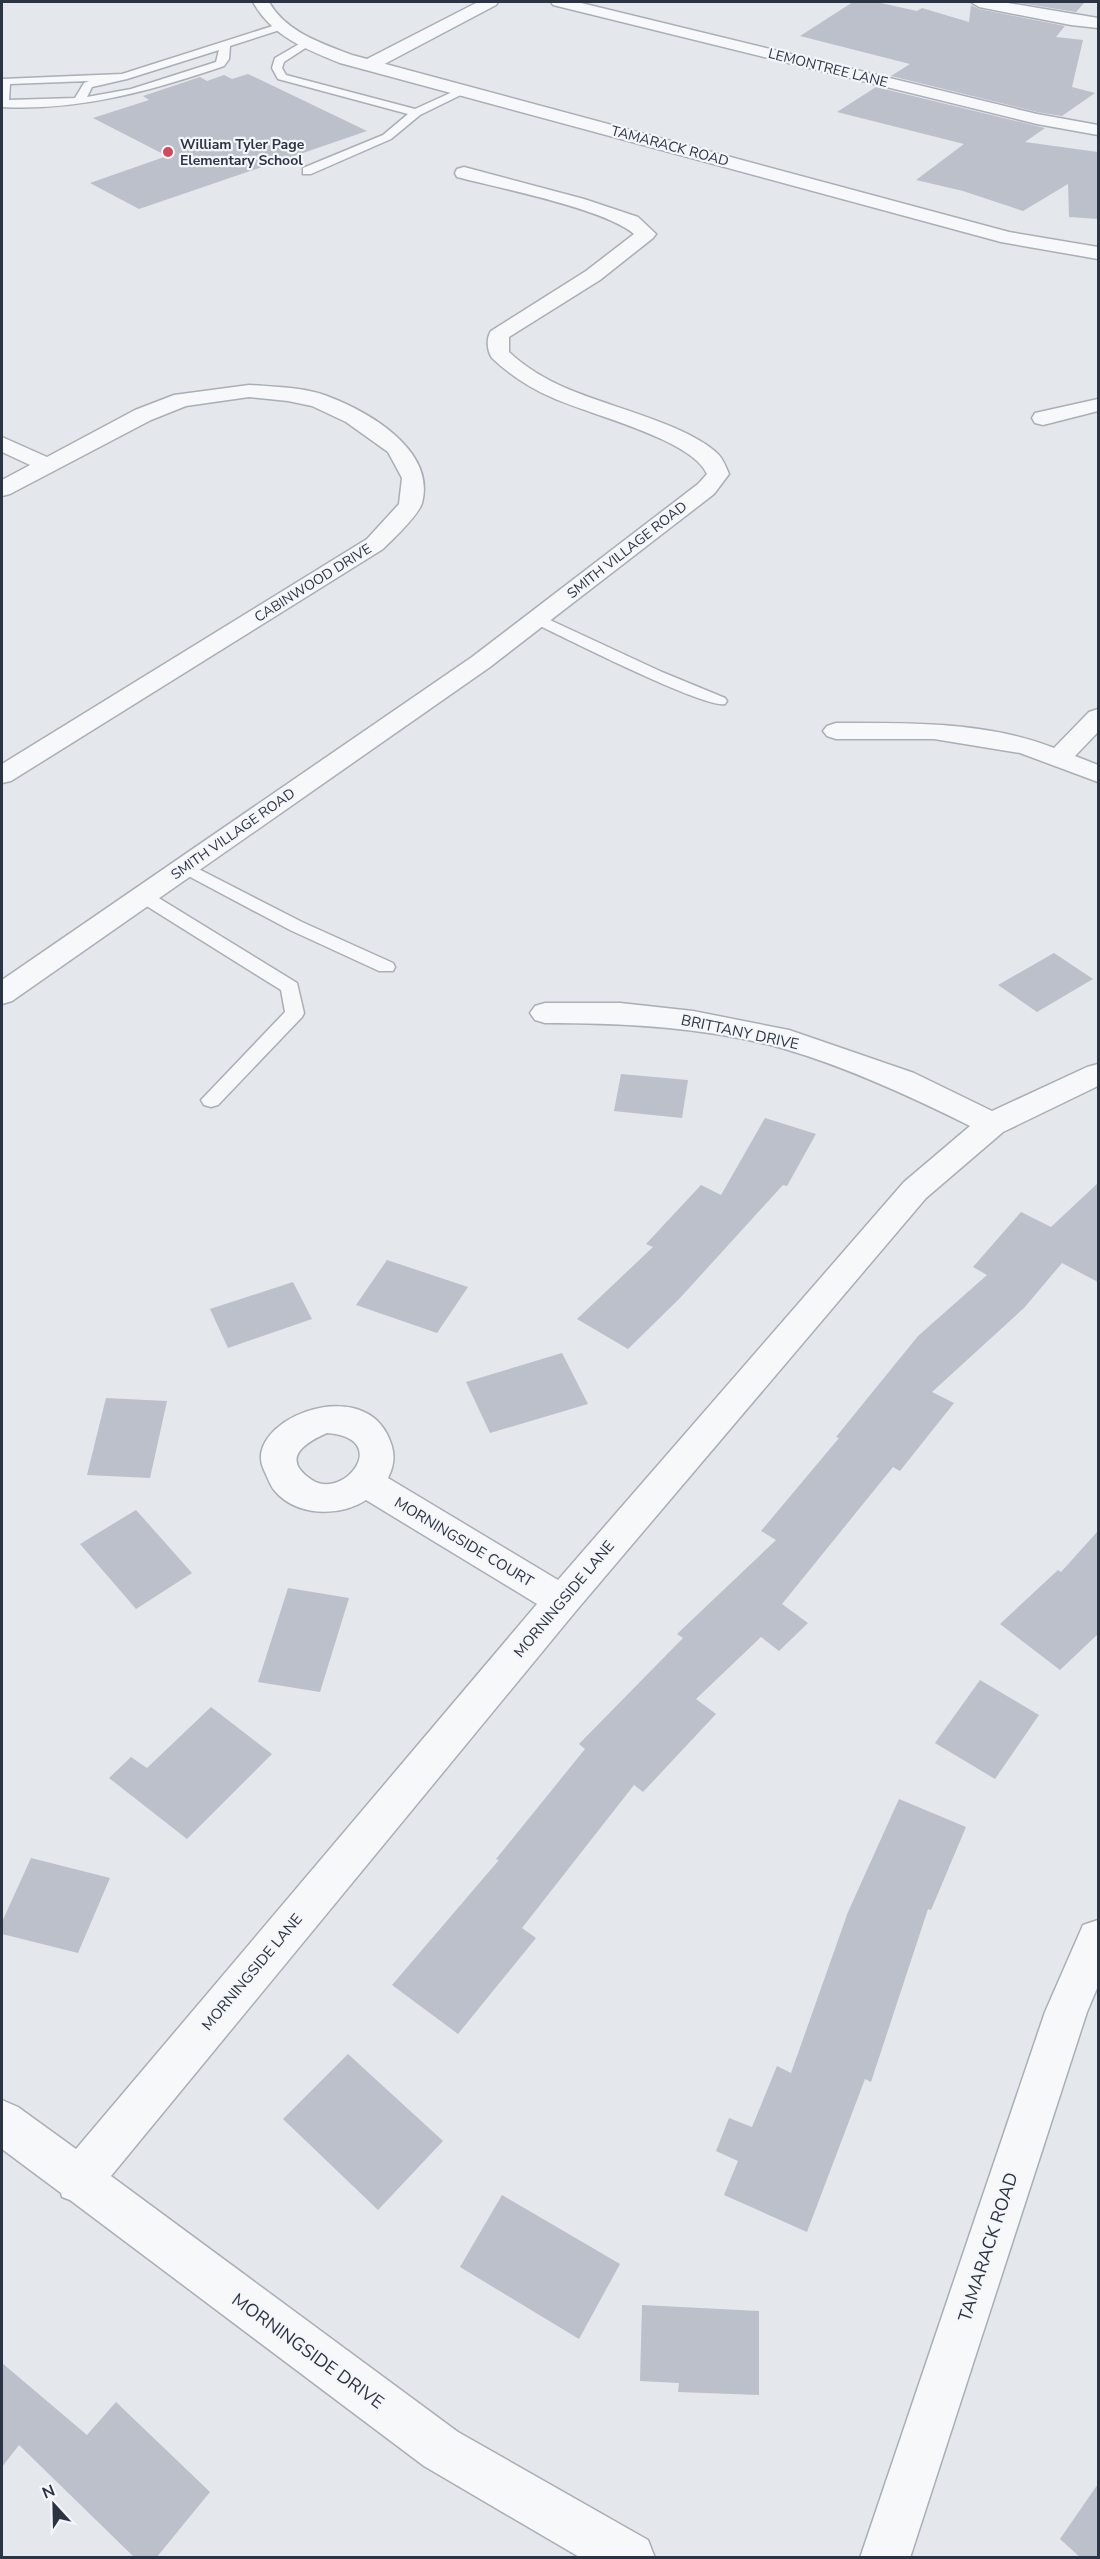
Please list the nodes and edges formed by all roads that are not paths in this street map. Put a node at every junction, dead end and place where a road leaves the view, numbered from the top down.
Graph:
1 (261, 2) edge
2 (490, 2) edge
3 (559, 2) edge
4 (979, 2) edge
5 (1098, 23) edge
6 (282, 26) junction
7 (306, 43) junction
8 (225, 44) junction
9 (369, 65) junction
10 (123, 77) junction
11 (464, 90) junction
12 (79, 101) junction
13 (417, 113) junction
14 (1098, 129) edge
15 (307, 171) dead end
16 (464, 173) dead end
17 (1098, 253) edge
18 (1098, 405) edge
19 (1043, 418) dead end
20 (2, 444) edge
21 (46, 465) junction
22 (2, 489) edge
23 (537, 619) junction
24 (719, 701) dead end
25 (1098, 717) edge
26 (836, 731) dead end
27 (1059, 758) junction
28 (1098, 774) edge
29 (2, 775) edge
30 (185, 867) junction
31 (143, 896) junction
32 (386, 967) dead end
33 (2, 994) edge
34 (545, 1013) dead end
35 (1098, 1074) edge
36 (211, 1100) dead end
37 (992, 1124) junction
38 (366, 1482) dead end
39 (562, 1601) junction
40 (1098, 1939) edge
41 (2, 2122) edge
42 (78, 2181) junction
43 (630, 2558) edge
44 (885, 2558) edge

1 - 6 street, TAMARACK ROAD
2 - 9 street
3 - 14 street, LEMONTREE LANE
4 - 5 street
6 - 7 street, TAMARACK ROAD
6 - 8 lane
7 - 9 street, TAMARACK ROAD
7 - 13 lane
8 - 10 lane
8 - 12 lane
9 - 11 street, TAMARACK ROAD
10 - 12 lane
10 - 12 lane
11 - 13 lane
11 - 17 street, TAMARACK ROAD
13 - 15 lane
16 - 23 street, SMITH VILLAGE ROAD
18 - 19 street
20 - 21 street
21 - 22 street, CABINWOOD DRIVE
21 - 29 street, CABINWOOD DRIVE
23 - 24 lane
23 - 30 street, SMITH VILLAGE ROAD
25 - 27 street
26 - 27 street
27 - 28 street
30 - 31 street, SMITH VILLAGE ROAD
30 - 32 lane
31 - 33 street, SMITH VILLAGE ROAD
31 - 36 lane
34 - 37 street, BRITTANY DRIVE
35 - 37 street, MORNINGSIDE LANE
37 - 39 street, MORNINGSIDE LANE
38 - 39 street, MORNINGSIDE COURT
39 - 42 street, MORNINGSIDE LANE
40 - 44 street, TAMARACK ROAD
41 - 42 street, MORNINGSIDE DRIVE
42 - 43 street, MORNINGSIDE DRIVE

